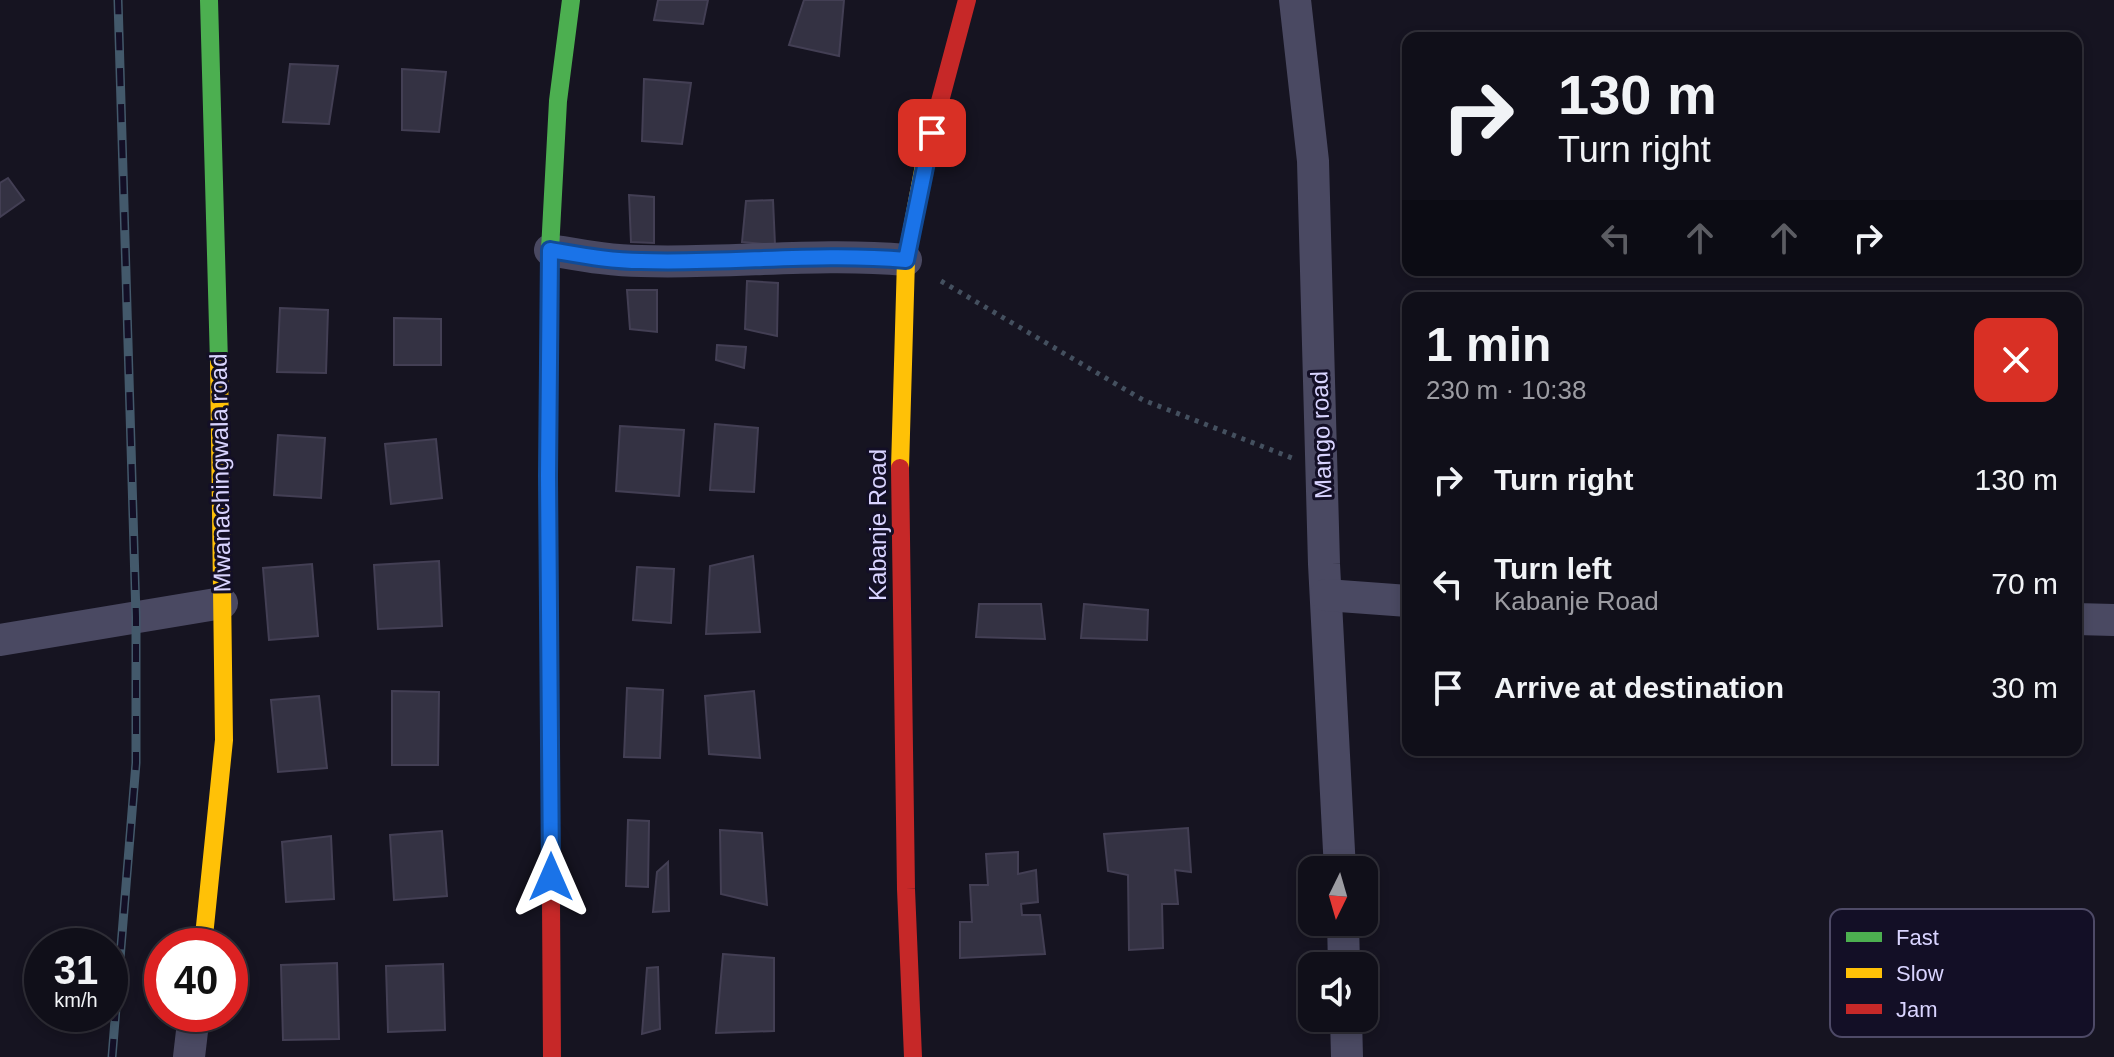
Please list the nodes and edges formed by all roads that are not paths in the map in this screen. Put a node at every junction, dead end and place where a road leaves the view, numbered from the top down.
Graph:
1 (209, 0) edge
2 (571, 0) edge
3 (967, 0) edge
4 (1295, 0) edge
5 (550, 250) junction
6 (906, 260) junction
7 (1326, 595) junction
8 (1402, 601) edge
9 (222, 603) junction
10 (2082, 619) edge
11 (2114, 620) edge
12 (0, 640) edge
13 (1339, 856) edge
14 (205, 928) edge
15 (192, 1032) edge
16 (1346, 1032) edge
17 (189, 1057) edge
18 (552, 1057) edge
19 (913, 1057) edge
20 (1347, 1057) edge

1 - 9 street, Mwanachingwala road
2 - 5 street
3 - 6 street, Kabanje Road
4 - 7 street, Mango road
5 - 6 street
5 - 18 street
6 - 19 street, Kabanje Road
7 - 8 street
7 - 13 street, Mango road
9 - 12 street
9 - 14 street, Mwanachingwala road
10 - 11 street
15 - 17 street
16 - 20 street

